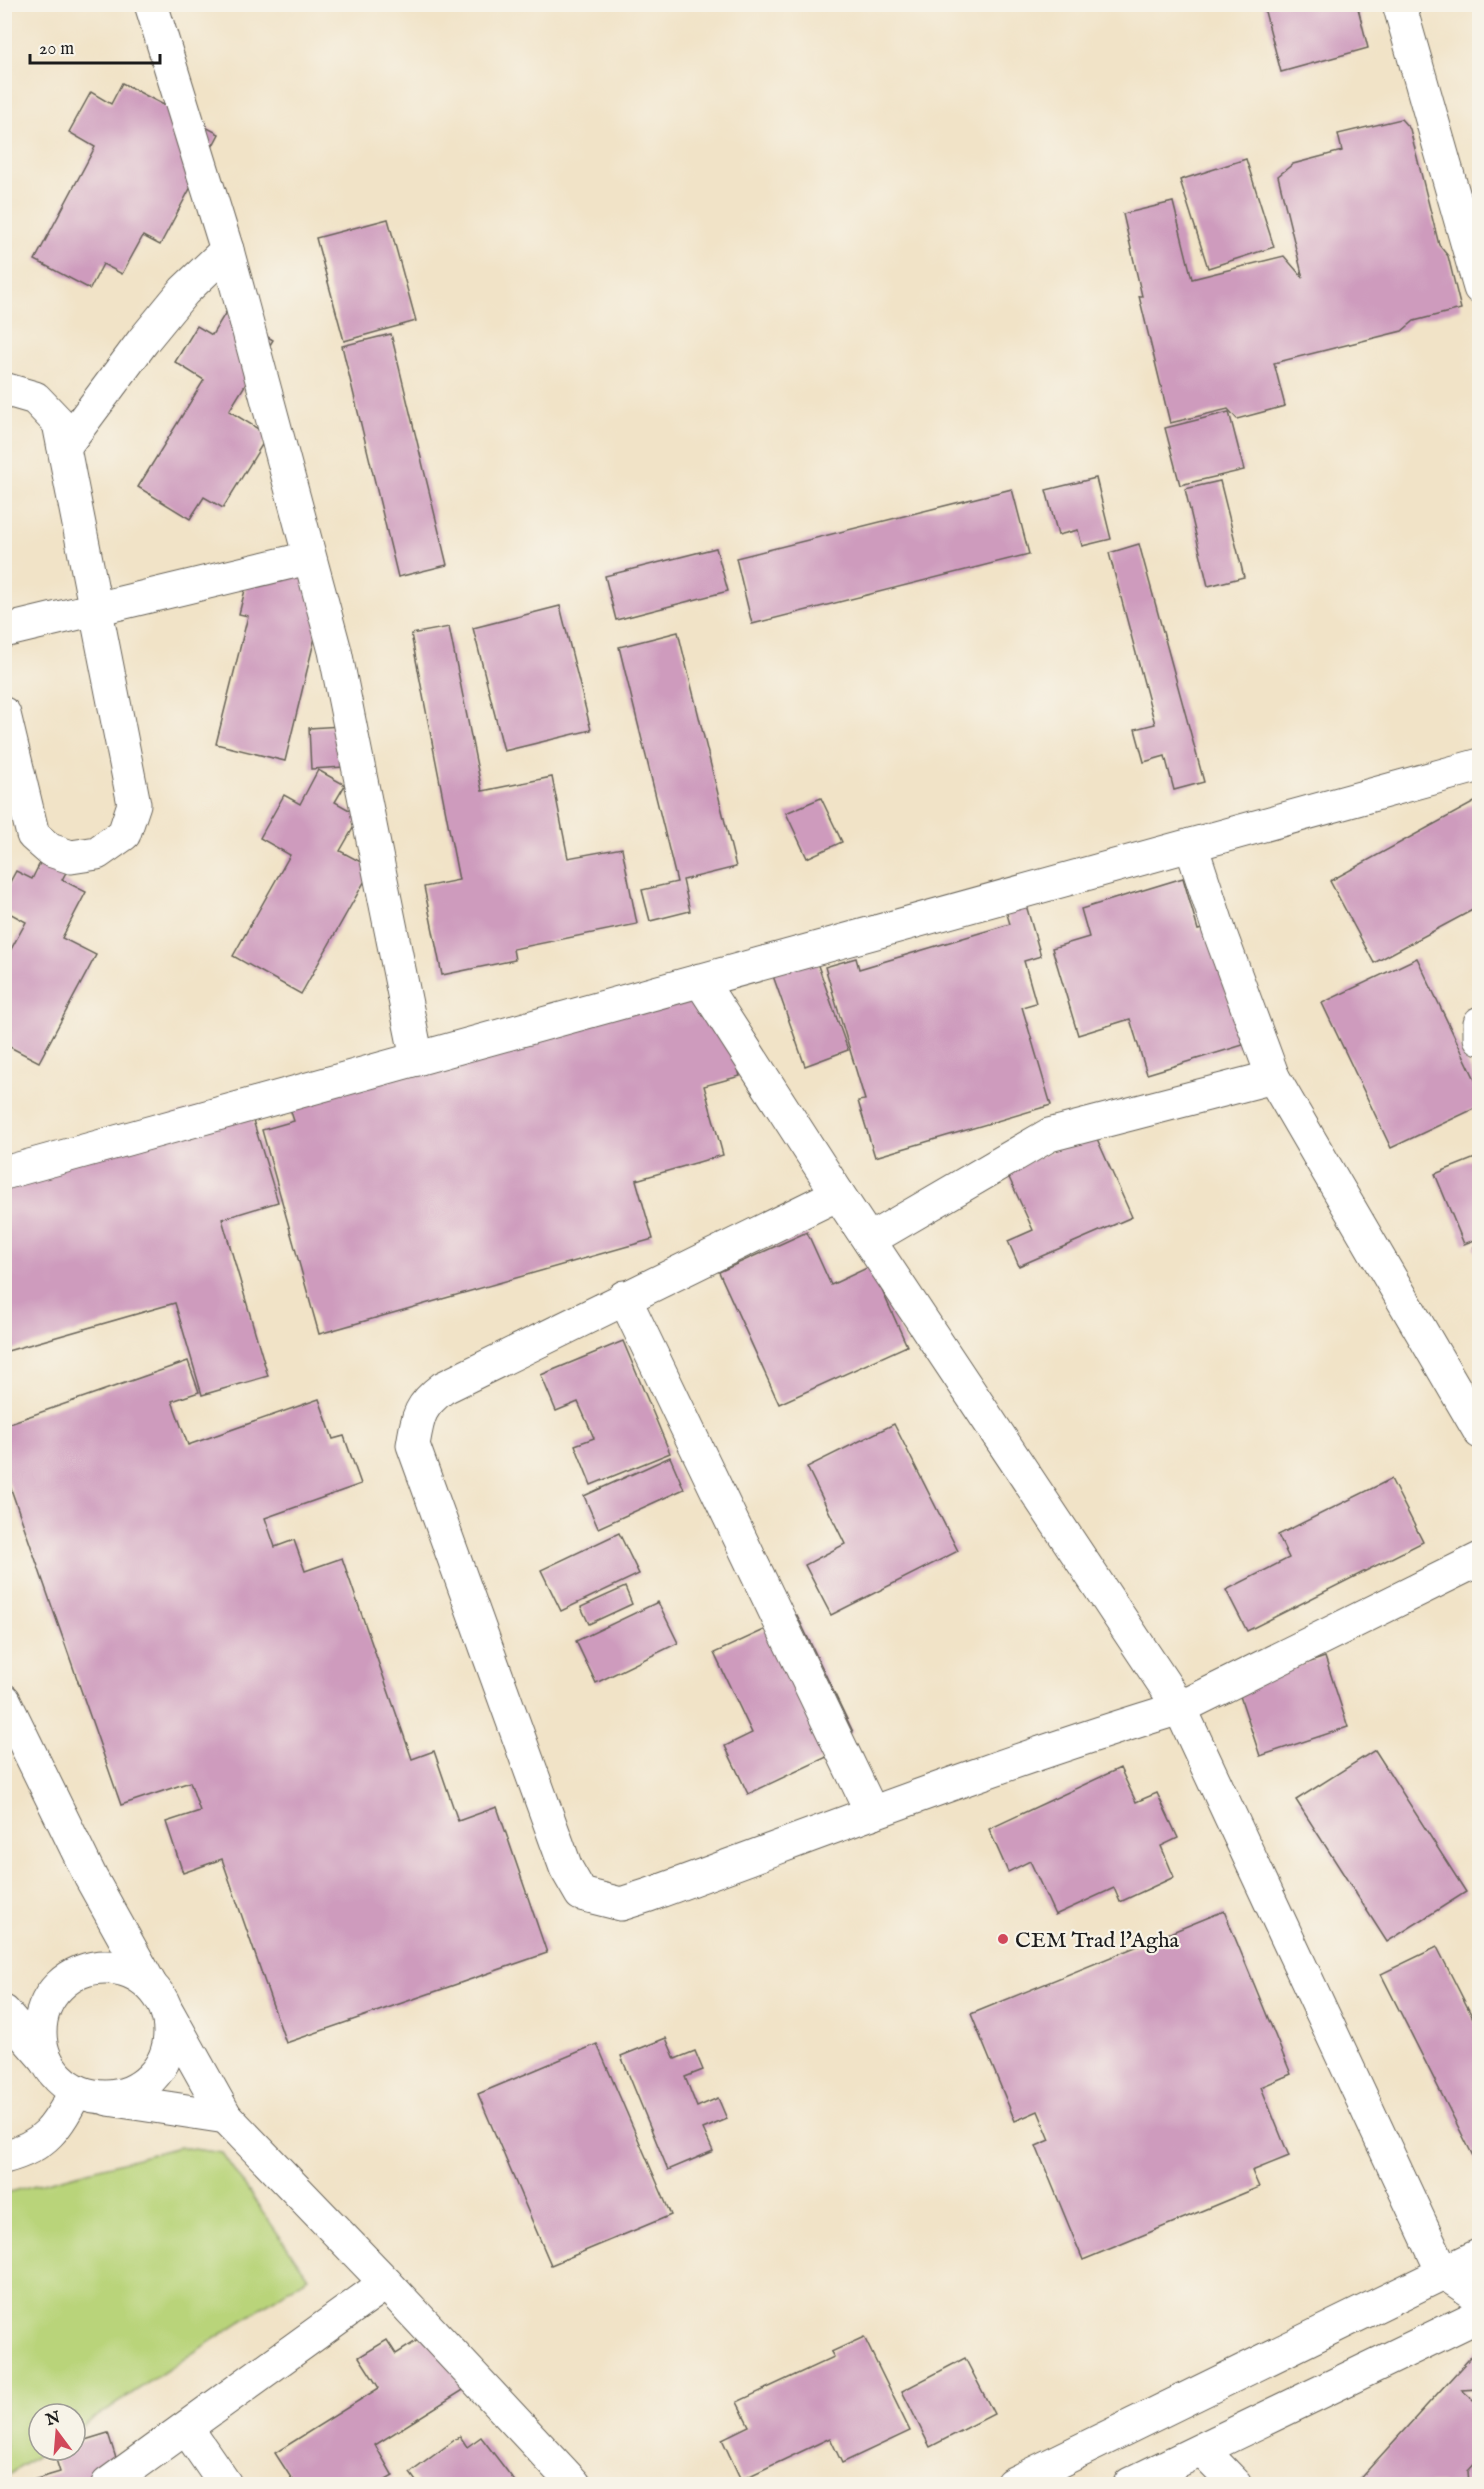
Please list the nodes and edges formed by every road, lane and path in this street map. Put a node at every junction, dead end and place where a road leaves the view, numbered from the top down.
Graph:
1 (151, 4) edge
2 (1399, 4) edge
3 (1466, 185) edge
4 (227, 250) junction
5 (1479, 288) edge
6 (4, 389) edge
7 (64, 447) junction
8 (308, 558) junction
9 (95, 609) junction
10 (4, 630) edge
11 (4, 714) edge
12 (1479, 765) edge
13 (1191, 845) junction
14 (700, 981) junction
15 (1479, 1023) edge
16 (1479, 1038) edge
17 (417, 1059) junction
18 (1273, 1077) junction
19 (4, 1173) edge
20 (838, 1194) junction
21 (869, 1240) junction
22 (624, 1297) junction
23 (1479, 1432) edge
24 (1479, 1560) edge
25 (4, 1700) edge
26 (1180, 1708) junction
27 (872, 1813) junction
28 (150, 1984) junction
29 (4, 2012) edge
30 (168, 2013) junction
31 (46, 2060) junction
32 (87, 2094) junction
33 (226, 2117) junction
34 (4, 2157) edge
35 (1479, 2255) edge
36 (1443, 2272) junction
37 (386, 2283) junction
38 (1479, 2297) edge
39 (1479, 2315) edge
40 (187, 2428) junction
41 (1202, 2450) junction
42 (108, 2484) edge
43 (225, 2484) edge
44 (574, 2484) edge
45 (1012, 2484) edge
46 (1130, 2484) edge
47 (1235, 2484) edge

1 - 4 street
2 - 3 street
3 - 5 street
4 - 7 street
4 - 8 street
6 - 7 street
7 - 9 street
8 - 9 street
8 - 17 street
9 - 10 street
9 - 11 street
12 - 13 street
13 - 14 street
13 - 18 street
14 - 17 street
14 - 20 street
15 - 16 street
17 - 19 street
18 - 21 street
18 - 23 street
20 - 21 street
20 - 22 street
21 - 26 street
22 - 27 street
22 - 27 street
24 - 26 street
25 - 28 street
26 - 27 street
26 - 36 street
28 - 30 street
28 - 31 street
29 - 31 street
30 - 32 street
30 - 33 street
31 - 32 street
32 - 33 street
32 - 34 street
33 - 37 street
35 - 36 street
36 - 38 street
36 - 45 street
37 - 40 street
37 - 44 street
39 - 41 street
40 - 42 street
40 - 43 street
41 - 46 street
41 - 47 street

